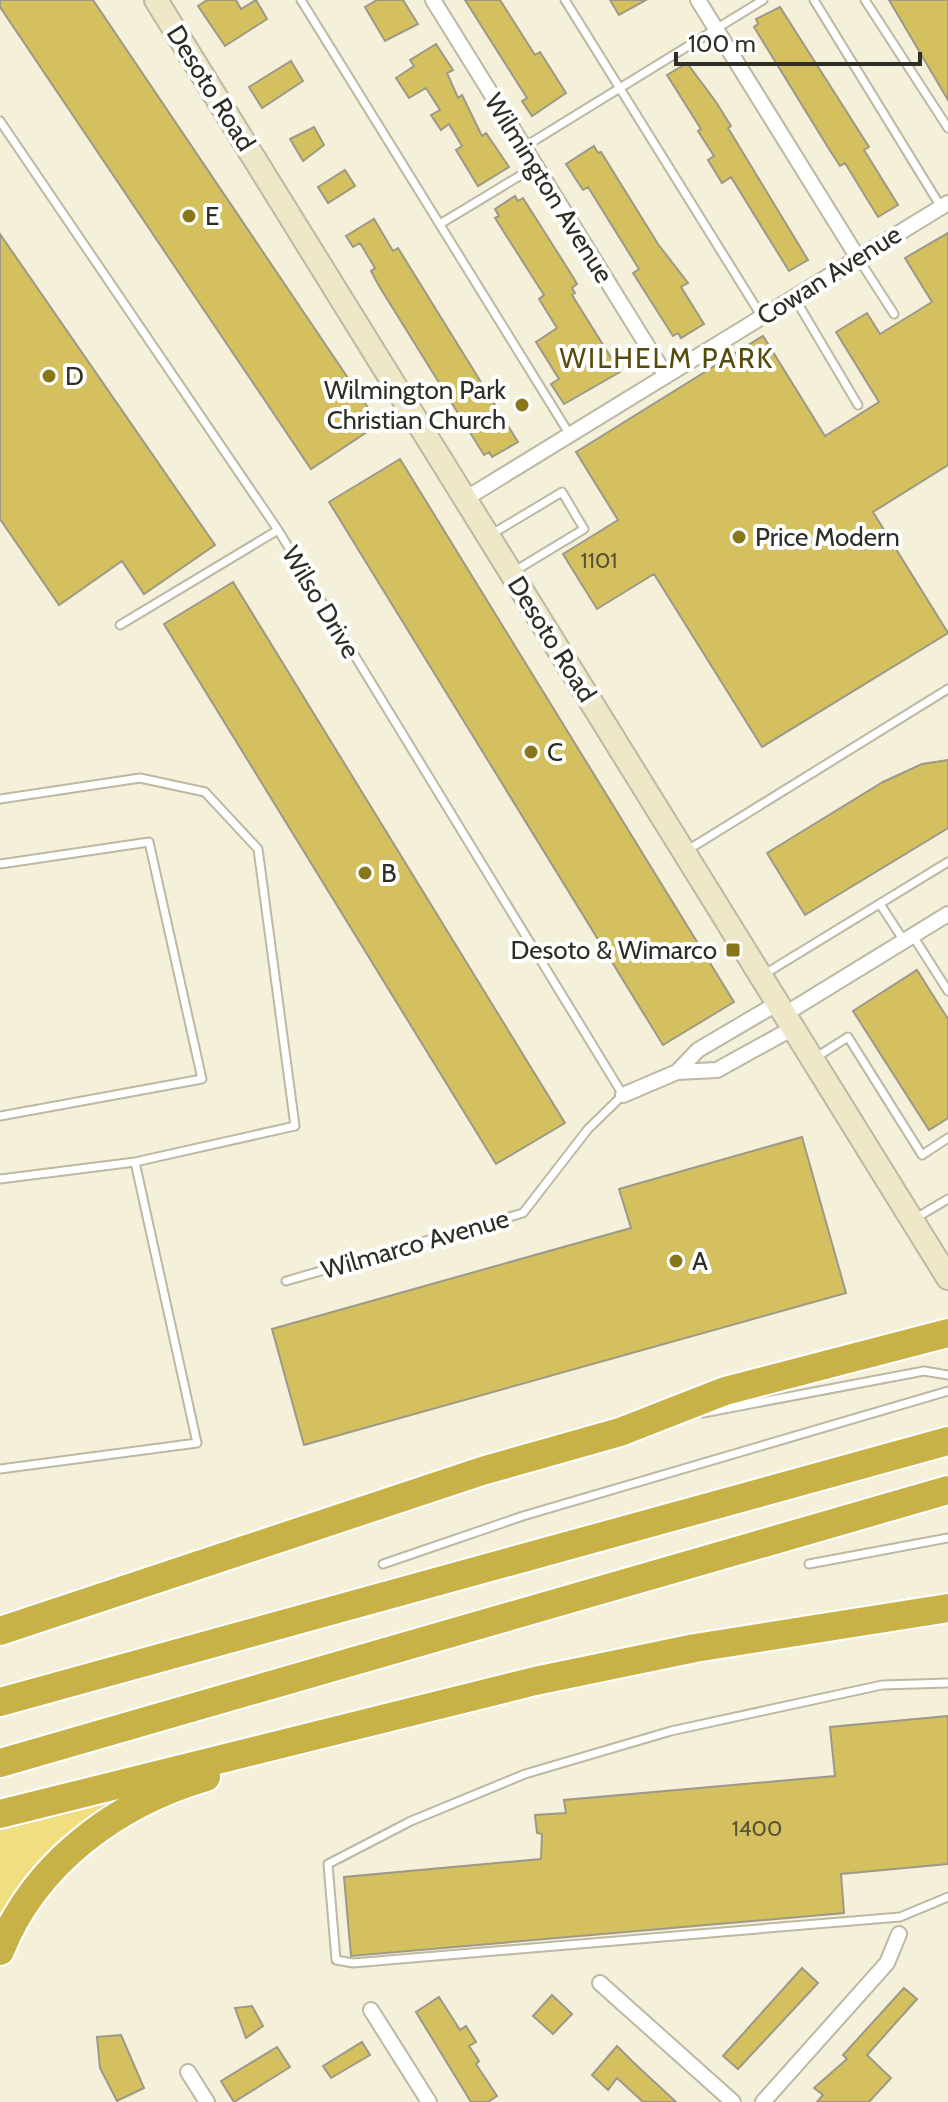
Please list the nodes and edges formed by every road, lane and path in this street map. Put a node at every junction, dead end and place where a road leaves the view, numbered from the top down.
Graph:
1 (156, 0) edge
2 (301, 0) edge
3 (433, 0) edge
4 (565, 0) edge
5 (698, 0) edge
6 (763, 0) edge
7 (814, 0) edge
8 (865, 0) edge
9 (716, 29) junction
10 (620, 88) junction
11 (0, 121) edge
12 (948, 128) edge
13 (524, 147) junction
14 (536, 166) junction
15 (945, 205) edge
16 (440, 224) junction
17 (858, 258) junction
18 (794, 297) junction
19 (894, 314) dead end
20 (762, 317) junction
21 (666, 376) junction
22 (858, 405) dead end
23 (570, 435) junction
24 (465, 499) junction
25 (278, 530) junction
26 (488, 536) junction
27 (511, 573) junction
28 (120, 625) dead end
29 (948, 689) edge
30 (0, 799) edge
31 (684, 852) junction
32 (948, 862) edge
33 (0, 864) edge
34 (880, 904) junction
35 (948, 914) edge
36 (908, 939) junction
37 (761, 976) junction
38 (948, 991) edge
39 (785, 1015) junction
40 (813, 1059) junction
41 (677, 1072) junction
42 (623, 1095) junction
43 (0, 1116) edge
44 (948, 1138) edge
45 (135, 1162) junction
46 (0, 1179) edge
47 (948, 1199) edge
48 (912, 1220) junction
49 (948, 1278) edge
50 (286, 1281) dead end
51 (942, 1334) edge
52 (948, 1375) edge
53 (948, 1391) edge
54 (620, 1432) junction
55 (948, 1441) edge
56 (0, 1469) edge
57 (948, 1490) edge
58 (948, 1538) edge
59 (383, 1564) dead end
60 (809, 1564) dead end
61 (82, 1603) junction
62 (948, 1608) edge
63 (0, 1624) edge
64 (0, 1631) edge
65 (535, 1681) junction
66 (948, 1683) edge
67 (0, 1702) edge
68 (0, 1763) edge
69 (0, 1814) edge
70 (948, 1897) edge
71 (900, 1917) junction
72 (899, 1934) joint
73 (0, 1951) edge
74 (600, 1983) dead end
75 (371, 2010) dead end
76 (188, 2072) dead end
77 (207, 2102) edge
78 (429, 2102) edge
79 (733, 2102) edge
80 (763, 2102) edge

1 - 24 street, Desoto Road
2 - 16 lane
3 - 13 street, Wilmington Avenue
4 - 10 lane
5 - 9 street
6 - 9 lane
7 - 15 lane
8 - 12 lane
9 - 10 lane
9 - 17 street
10 - 13 lane
10 - 20 lane
11 - 25 lane, Wilso Drive
13 - 14 street, Wilmington Avenue
14 - 16 lane
14 - 21 street, Wilmington Avenue
15 - 17 street, Cowan Avenue
16 - 23 lane
17 - 18 street, Cowan Avenue
17 - 19 lane
18 - 20 street, Cowan Avenue
18 - 22 lane
20 - 21 street, Cowan Avenue
21 - 23 street, Cowan Avenue
23 - 24 street, Cowan Avenue
24 - 26 street, Desoto Road
25 - 28 lane
25 - 42 lane, Wilso Drive
26 - 27 street, Desoto Road
26 - 27 lane
27 - 31 street, Desoto Road
29 - 31 lane
30 - 45 lane
31 - 37 street, Desoto Road
32 - 34 lane
33 - 43 lane
34 - 36 lane
34 - 37 lane
35 - 36 street, Wilmarco Avenue
36 - 38 lane
36 - 39 street, Wilmarco Avenue
37 - 39 street, Desoto Road
39 - 40 street, Desoto Road
39 - 41 street, Wilmarco Avenue
39 - 41 street, Wilmarco Avenue
40 - 44 lane
40 - 48 street, Desoto Road
41 - 42 street, Wilmarco Avenue
42 - 50 lane, Wilmarco Avenue
45 - 46 lane
45 - 56 lane
47 - 48 lane
48 - 49 street, Desoto Road
51 - 54 highway
52 - 54 lane
53 - 59 lane
54 - 61 highway
55 - 67 highway
57 - 68 highway
58 - 60 lane
61 - 63 highway
61 - 64 highway
62 - 65 highway
65 - 69 highway
65 - 73 highway
66 - 71 lane
70 - 71 lane
71 - 72 lane
72 - 80 street
74 - 79 street
75 - 78 street
76 - 77 street

